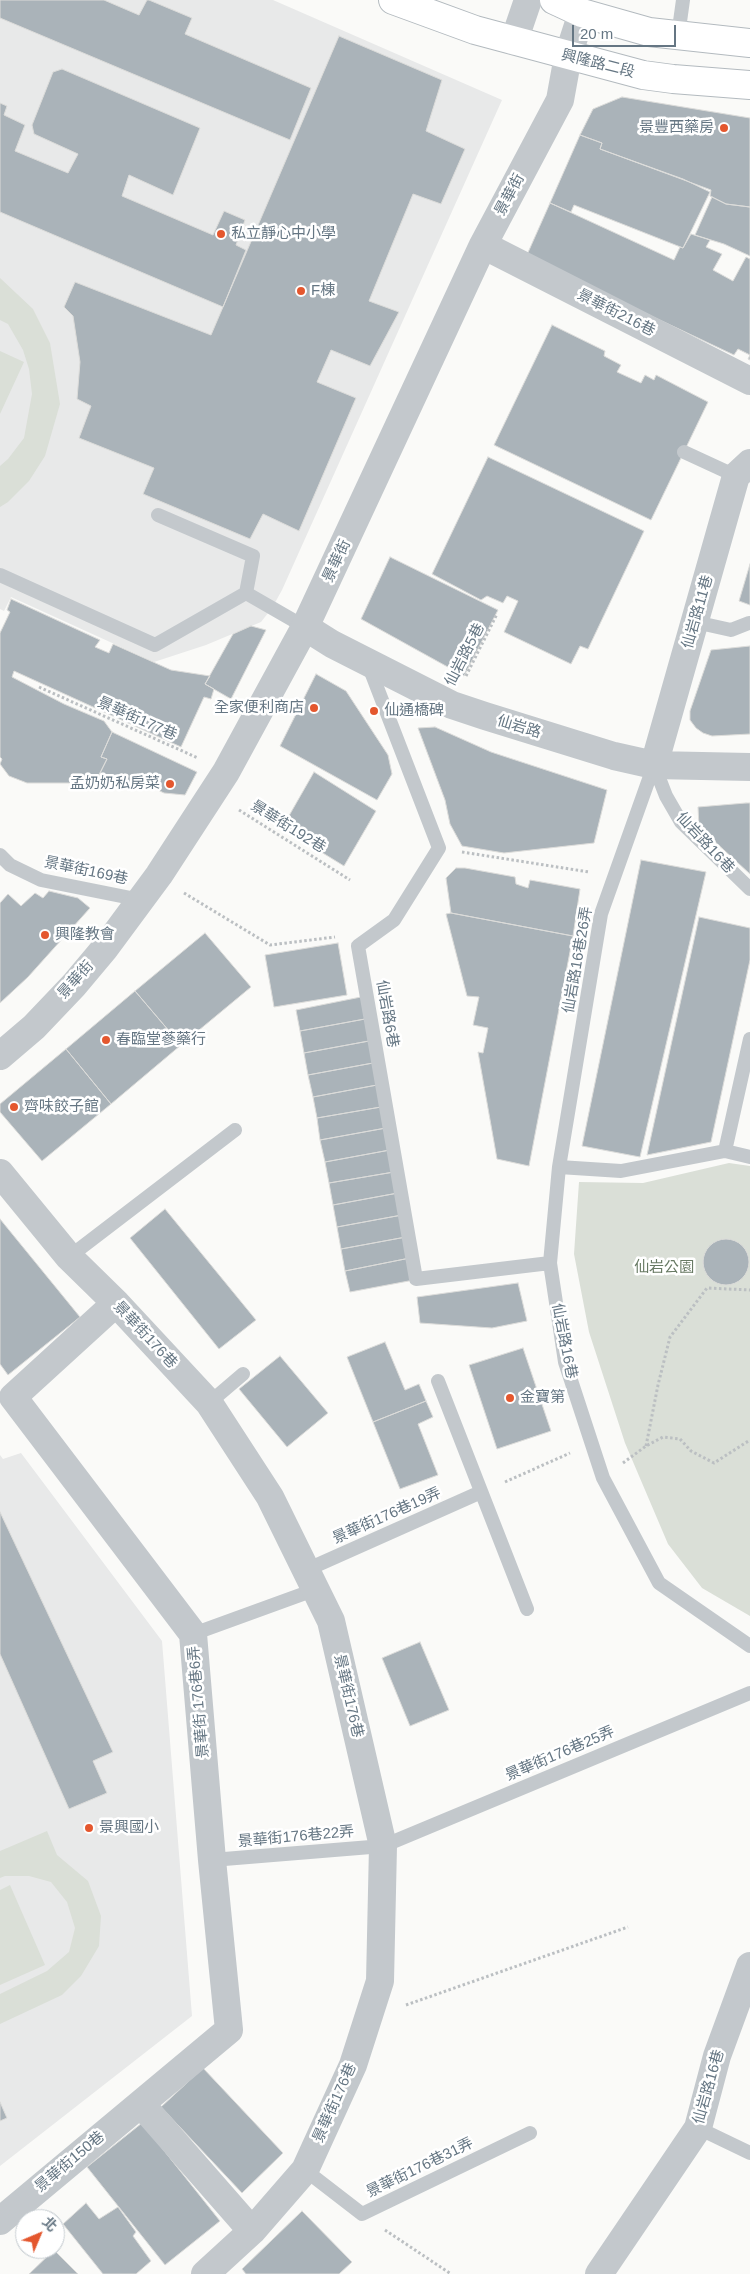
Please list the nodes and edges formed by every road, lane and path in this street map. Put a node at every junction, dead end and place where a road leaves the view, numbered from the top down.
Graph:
1 (393, 0) edge
2 (528, 0) edge
3 (554, 0) edge
4 (683, 0) edge
5 (582, 13) junction
6 (678, 36) junction
7 (514, 41) junction
8 (750, 43) edge
9 (568, 56) junction
10 (750, 85) edge
11 (483, 245) junction
12 (750, 381) edge
13 (684, 452) dead end
14 (743, 469) edge
15 (158, 515) dead end
16 (0, 575) edge
17 (246, 593) junction
18 (498, 614) dead end
19 (695, 622) junction
20 (749, 623) edge
21 (305, 627) junction
22 (367, 662) junction
23 (39, 687) dead end
24 (452, 705) junction
25 (654, 766) junction
26 (750, 767) edge
27 (219, 783) junction
28 (439, 848) junction
29 (0, 855) edge
30 (159, 875) junction
31 (614, 876) junction
32 (350, 880) dead end
33 (750, 889) edge
34 (141, 900) junction
35 (358, 946) junction
36 (750, 1039) edge
37 (0, 1056) edge
38 (235, 1130) dead end
39 (724, 1152) junction
40 (750, 1157) edge
41 (559, 1167) junction
42 (0, 1173) edge
43 (69, 1257) junction
44 (550, 1263) junction
45 (750, 1290) edge
46 (116, 1303) junction
47 (243, 1374) dead end
48 (438, 1381) dead end
49 (209, 1403) junction
50 (750, 1440) edge
51 (592, 1443) junction
52 (646, 1446) junction
53 (603, 1478) junction
54 (481, 1492) junction
55 (310, 1580) junction
56 (526, 1609) dead end
57 (193, 1634) junction
58 (750, 1646) edge
59 (750, 1693) edge
60 (382, 1846) junction
61 (212, 1860) junction
62 (628, 1927) dead end
63 (750, 1966) edge
64 (368, 2019) junction
65 (141, 2104) junction
66 (698, 2128) junction
67 (530, 2134) dead end
68 (750, 2153) edge
69 (305, 2170) junction
70 (362, 2214) junction
71 (0, 2221) edge
72 (252, 2231) junction
73 (205, 2274) edge
74 (451, 2274) edge
75 (599, 2274) edge

1 - 7 main road, 興隆路二段
2 - 7 street
3 - 5 main road
4 - 6 lane
5 - 6 main road
5 - 9 street, 景華街
6 - 8 main road
7 - 9 main road, 興隆路二段
9 - 10 main road, 興隆路二段
9 - 11 street, 景華街
11 - 12 street, 景華街216巷
11 - 21 street, 景華街
13 - 14 lane
14 - 19 street, 仙岩路11巷
15 - 17 lane
16 - 17 lane
17 - 21 lane
18 - 24 path, 仙岩路5巷
19 - 20 lane
19 - 25 street, 仙岩路11巷
21 - 22 street, 仙岩路
21 - 27 street, 景華街
22 - 24 street, 仙岩路
22 - 28 lane
23 - 27 path, 景華街177巷
24 - 25 street, 仙岩路
25 - 26 street, 仙岩路
25 - 31 lane, 仙岩路16巷26弄
25 - 33 lane, 仙岩路16巷
27 - 30 street, 景華街
27 - 32 path, 景華街192巷
28 - 31 path
28 - 35 lane
29 - 34 lane, 景華街169巷
30 - 34 street, 景華街
30 - 35 path
31 - 41 lane, 仙岩路16巷26弄
34 - 37 street, 景華街
35 - 44 lane, 仙岩路6巷
36 - 39 lane
38 - 43 lane
39 - 40 lane
39 - 41 lane
41 - 44 lane, 仙岩路16巷
42 - 43 street, 景華街176巷
43 - 46 street, 景華街176巷
44 - 51 lane, 仙岩路16巷
45 - 52 path
46 - 49 street, 景華街176巷
46 - 57 street, 景華街 176巷6弄
47 - 49 lane
48 - 54 lane
49 - 55 street, 景華街176巷
50 - 52 path
51 - 53 lane, 仙岩路16巷
51 - 54 path
52 - 53 path
53 - 58 lane, 仙岩路16巷
54 - 55 lane, 景華街176巷19弄
54 - 56 lane
55 - 57 lane, 景華街176巷19弄
55 - 60 street, 景華街176巷
57 - 61 street, 景華街 176巷6弄
59 - 60 lane, 景華街176巷25弄
60 - 61 lane, 景華街176巷22弄
60 - 64 street, 景華街176巷
61 - 65 street, 景華街 176巷6弄
62 - 64 path
63 - 66 street, 仙岩路16巷
64 - 69 street, 景華街176巷
65 - 71 street, 景華街150巷
65 - 72 street
66 - 68 lane
66 - 75 street, 仙岩路16巷
67 - 70 lane, 景華街176巷31弄
69 - 70 lane, 景華街176巷31弄
69 - 72 street, 景華街176巷
70 - 74 path
72 - 73 street, 景華街176巷

